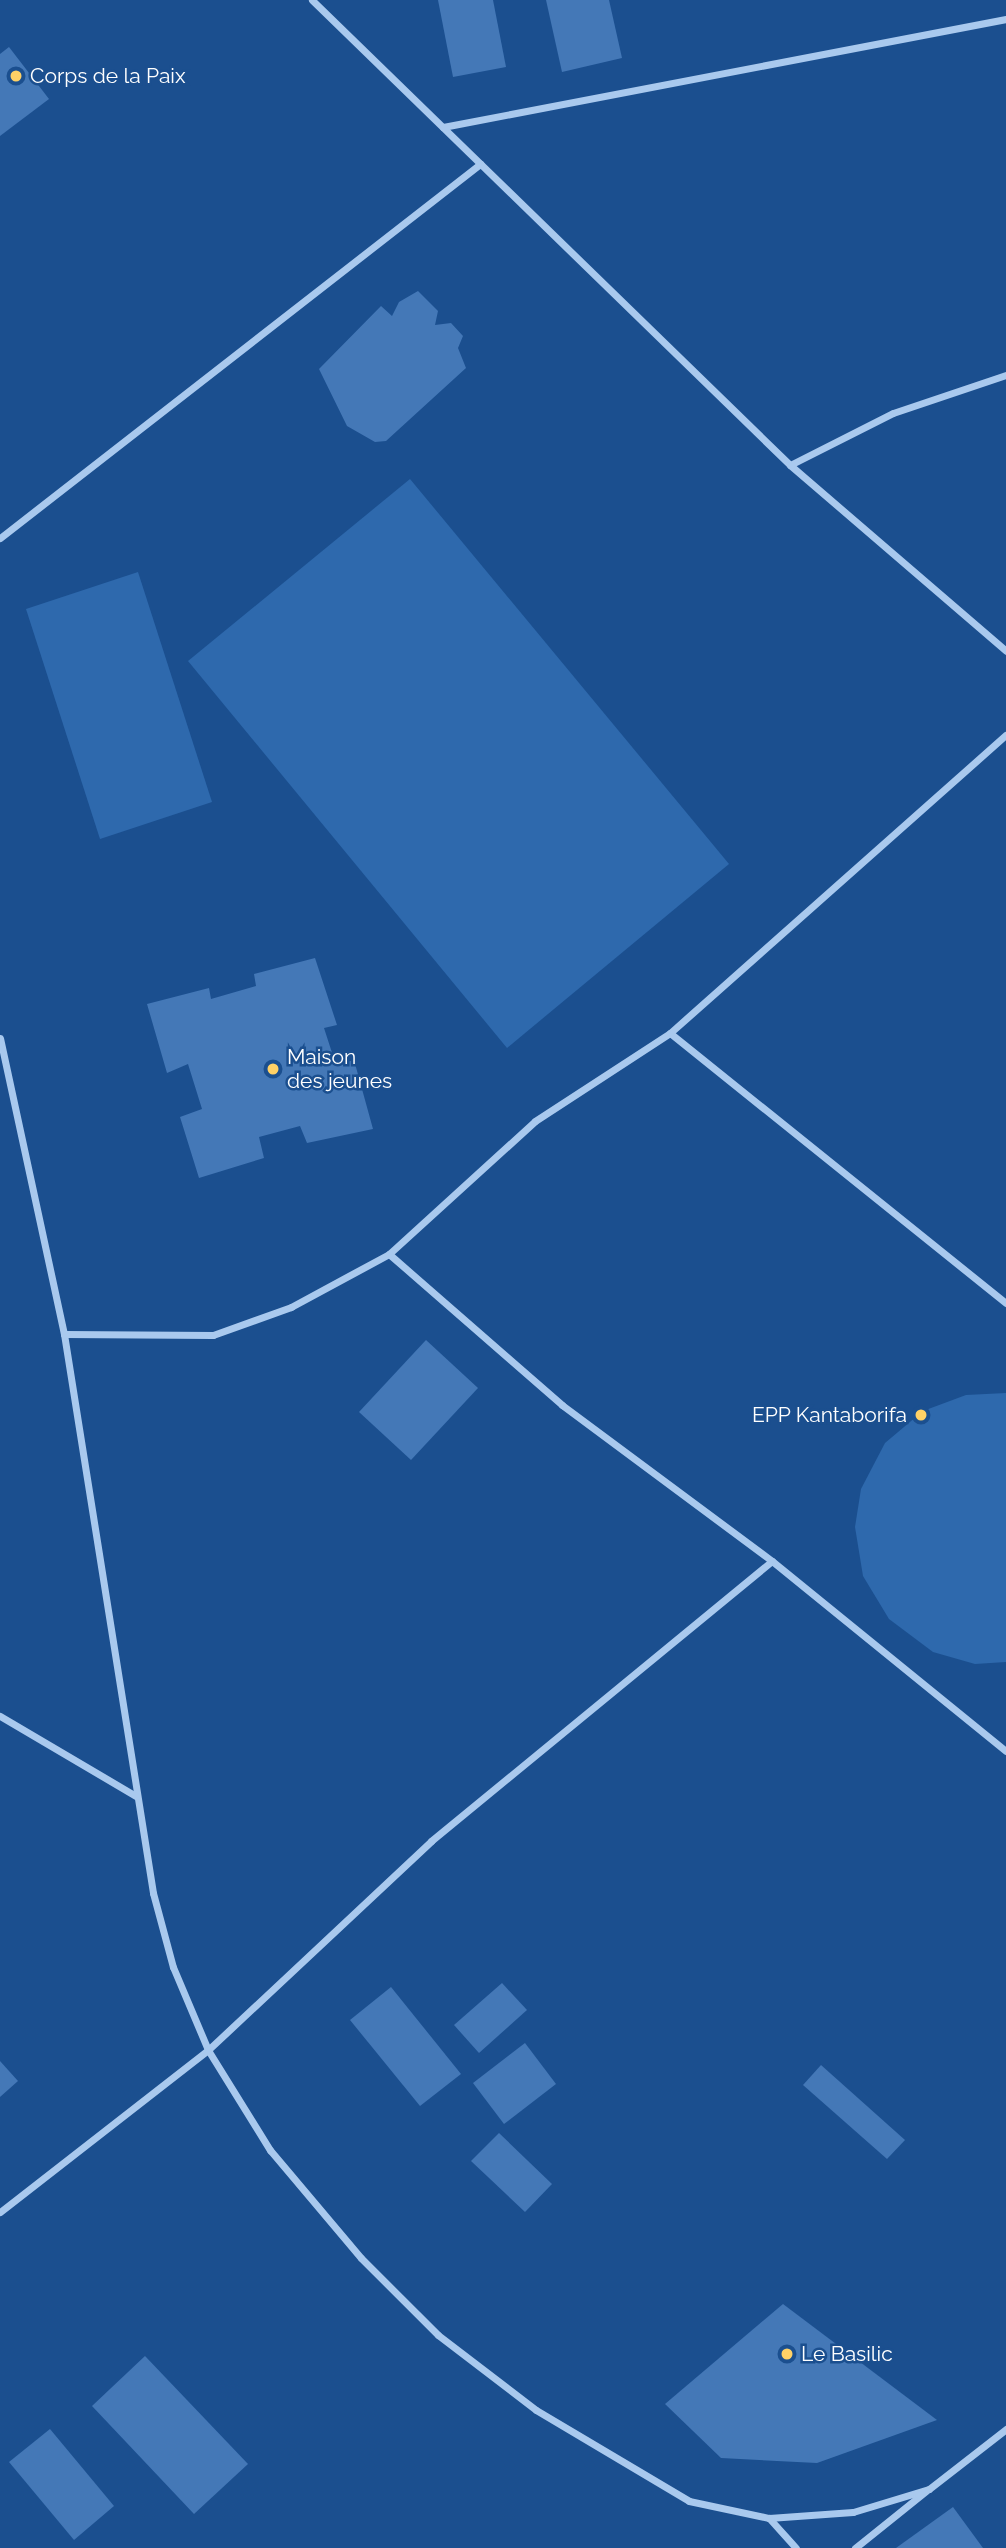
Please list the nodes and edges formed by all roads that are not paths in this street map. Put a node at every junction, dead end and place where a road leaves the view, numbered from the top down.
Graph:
1 (312, 0) edge
2 (1006, 19) edge
3 (443, 127) junction
4 (480, 164) junction
5 (1006, 375) edge
6 (790, 465) junction
7 (0, 538) edge
8 (1006, 651) edge
9 (1006, 735) edge
10 (670, 1033) junction
11 (0, 1038) edge
12 (389, 1254) junction
13 (1006, 1303) edge
14 (64, 1334) junction
15 (772, 1561) junction
16 (0, 1716) edge
17 (1006, 1751) edge
18 (136, 1796) junction
19 (208, 2050) junction
20 (0, 2212) edge
21 (1006, 2429) edge
22 (929, 2489) junction
23 (769, 2518) junction
24 (796, 2548) edge
25 (855, 2548) edge

1 - 3 street
2 - 3 street
3 - 4 street
4 - 6 street
4 - 7 street
5 - 6 street
6 - 8 street
9 - 10 street
10 - 12 street
10 - 13 street
11 - 14 street
12 - 14 street
12 - 15 street
14 - 18 street
15 - 17 street
15 - 19 street
16 - 18 street
18 - 19 street
19 - 20 street
19 - 23 street
21 - 22 street
22 - 23 street
22 - 25 street
23 - 24 street

